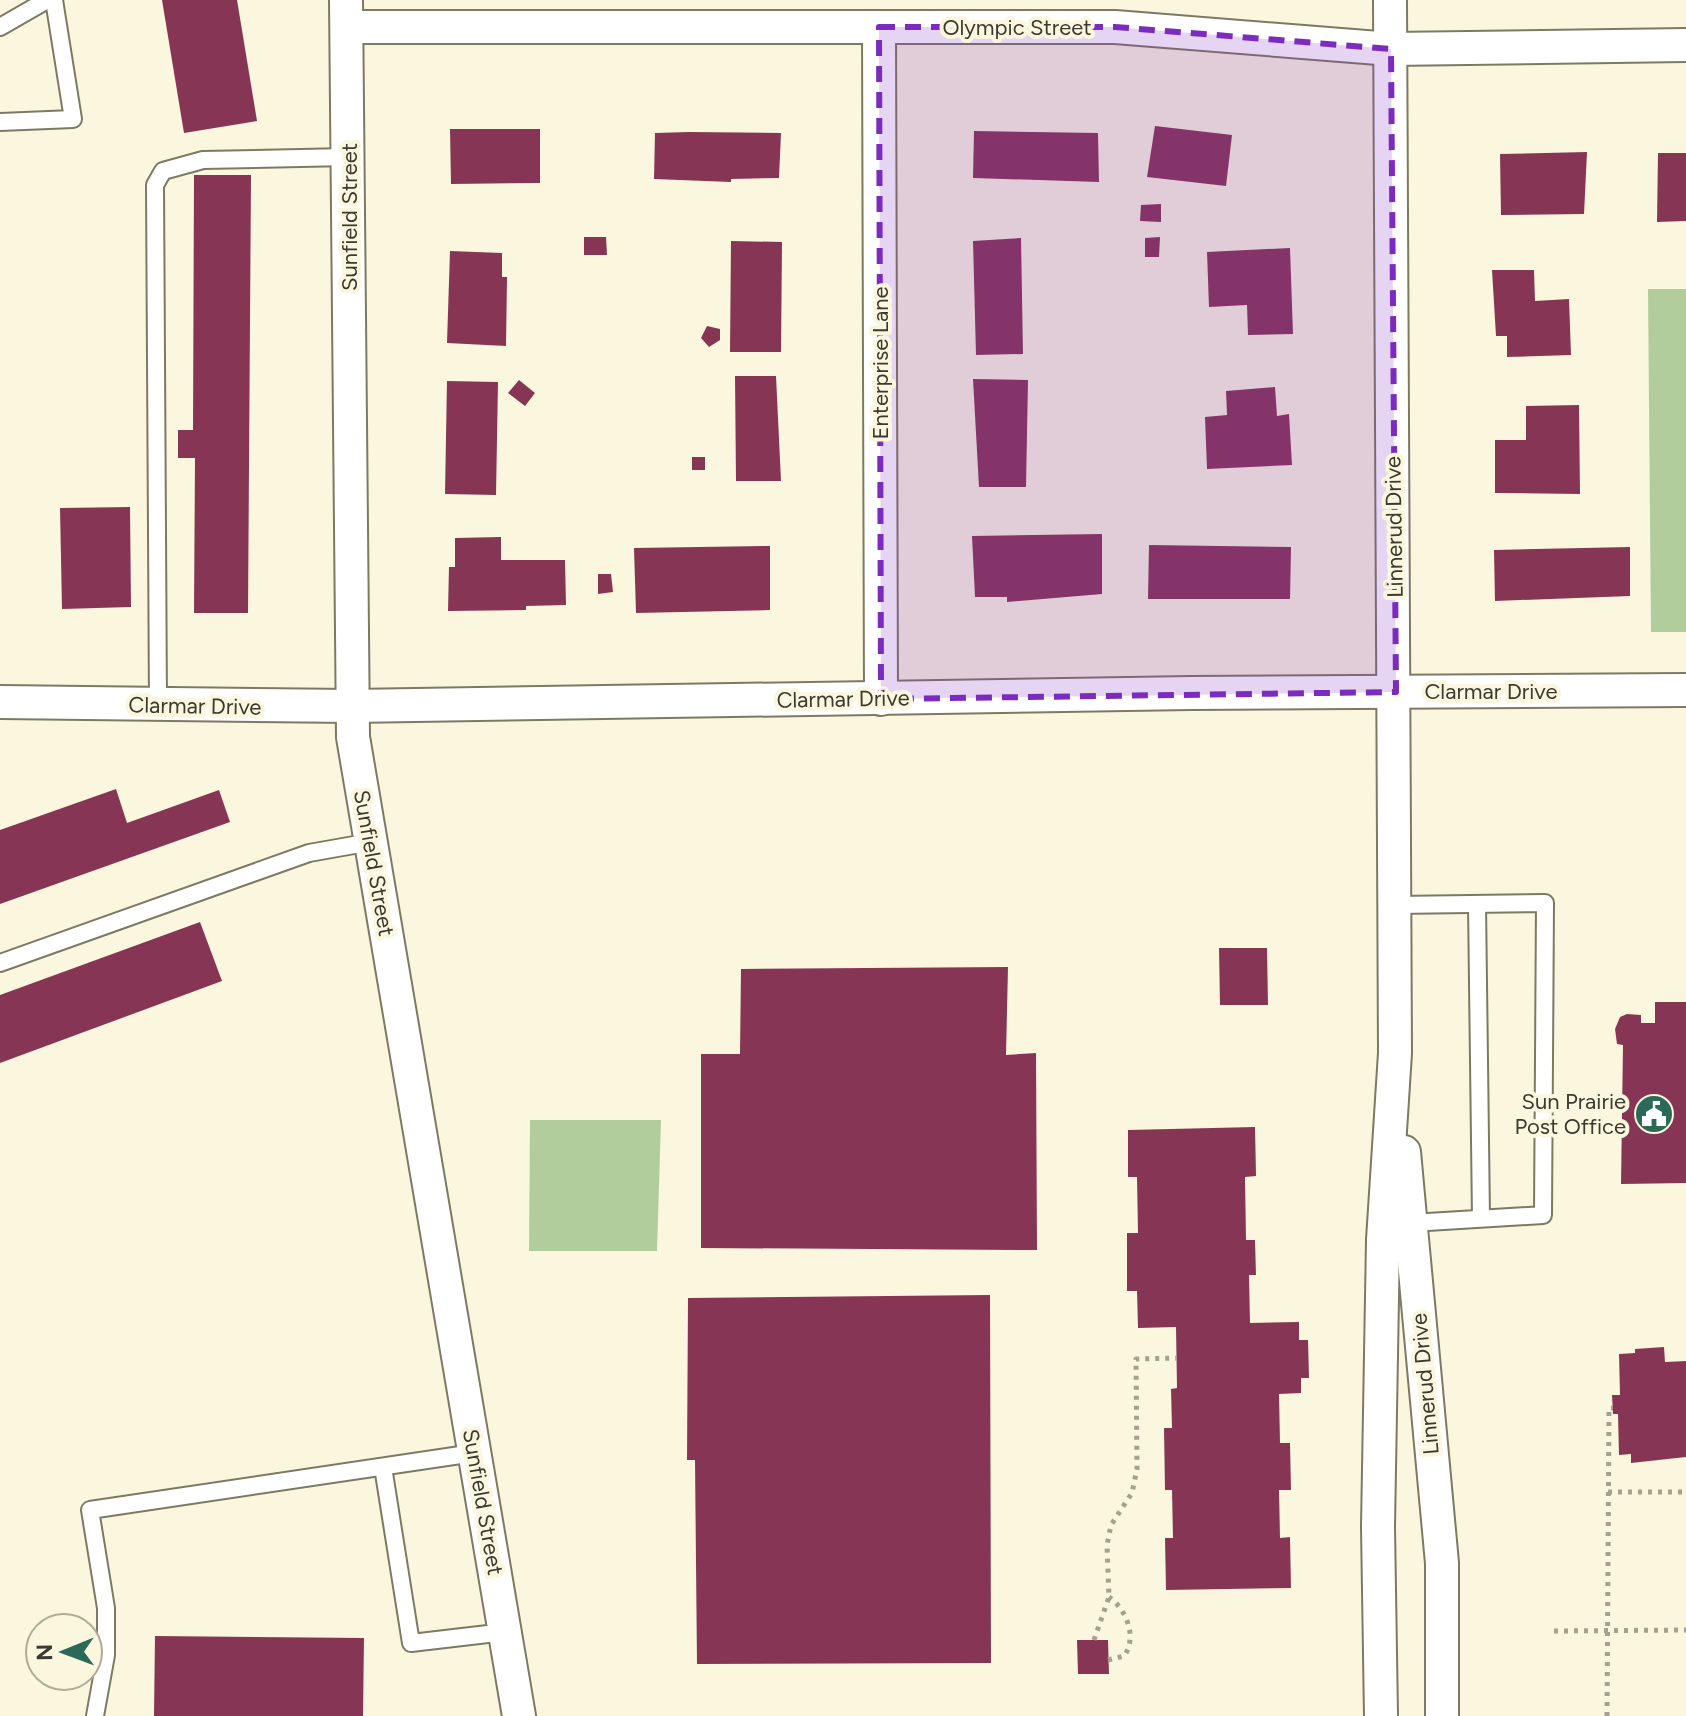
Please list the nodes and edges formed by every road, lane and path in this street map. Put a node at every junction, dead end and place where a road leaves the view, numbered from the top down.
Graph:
1 (47, 0) edge
2 (54, 0) edge
3 (1390, 0) edge
4 (346, 13) edge
5 (0, 27) edge
6 (879, 27) junction
7 (1686, 45) edge
8 (1391, 49) junction
9 (0, 122) edge
10 (348, 157) junction
11 (1686, 690) edge
12 (1396, 692) junction
13 (881, 699) junction
14 (0, 702) edge
15 (158, 705) junction
16 (352, 706) junction
17 (371, 842) junction
18 (1477, 904) junction
19 (1396, 905) junction
20 (0, 963) edge
21 (1395, 1053) junction
22 (1481, 1218) junction
23 (1411, 1223) junction
24 (1177, 1358) dead end
25 (1613, 1408) dead end
26 (474, 1453) junction
27 (383, 1467) junction
28 (1608, 1492) junction
29 (1686, 1492) edge
30 (1109, 1597) junction
31 (1686, 1630) edge
32 (1554, 1631) dead end
33 (1609, 1631) junction
34 (505, 1632) junction
35 (1094, 1640) dead end
36 (1108, 1660) dead end
37 (95, 1716) edge
38 (519, 1716) edge
39 (1381, 1716) edge
40 (1442, 1716) edge
41 (1607, 1716) edge

1 - 5 lane
2 - 9 lane
3 - 8 street, Linnerud Drive
4 - 6 street, Olympic Street
4 - 10 street, Sunfield Street
6 - 8 street, Olympic Street
6 - 13 street, Enterprise Lane
7 - 8 street, Olympic Street
8 - 12 street, Linnerud Drive
10 - 15 lane
10 - 16 street, Sunfield Street
11 - 12 street, Clarmar Drive
12 - 13 street, Clarmar Drive
12 - 19 street, Linnerud Drive
13 - 16 street, Clarmar Drive
14 - 15 street, Clarmar Drive
15 - 16 street, Clarmar Drive
16 - 17 street, Sunfield Street
17 - 20 lane
17 - 26 street, Sunfield Street
18 - 19 lane
18 - 22 lane
18 - 22 lane
19 - 21 street, Linnerud Drive
21 - 23 street, Linnerud Drive
21 - 39 street, Linnerud Drive
22 - 23 lane
23 - 40 street, Linnerud Drive
24 - 30 path
25 - 28 path
26 - 27 lane
26 - 34 street, Sunfield Street
27 - 34 lane
27 - 37 lane
28 - 29 path
28 - 33 path
30 - 35 path
30 - 36 path
31 - 33 path
32 - 33 path
33 - 41 path
34 - 38 street, Sunfield Street

